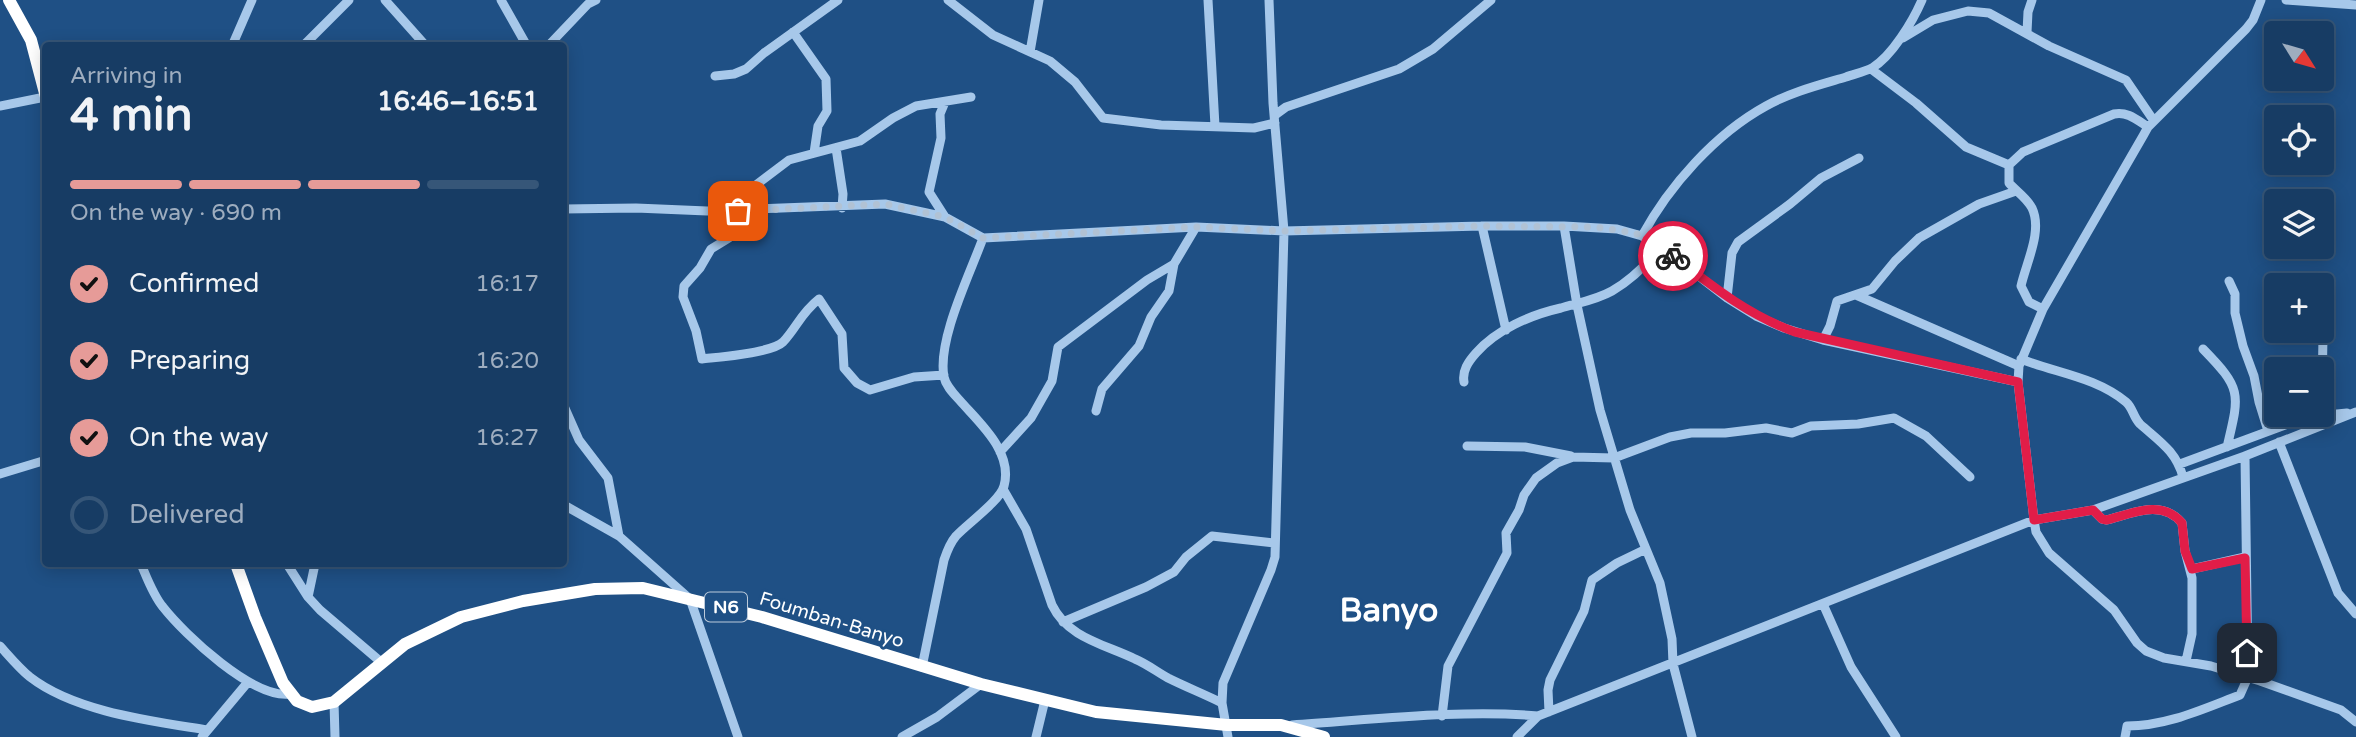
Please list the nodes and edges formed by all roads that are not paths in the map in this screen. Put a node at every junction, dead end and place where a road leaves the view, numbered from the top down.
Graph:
1 (9, 0) edge
2 (252, 0) edge
3 (349, 0) edge
4 (385, 0) edge
5 (501, 0) edge
6 (838, 0) edge
7 (947, 0) edge
8 (1039, 0) edge
9 (1208, 0) edge
10 (1269, 0) edge
11 (1491, 0) edge
12 (1922, 0) edge
13 (2032, 0) edge
14 (2261, 0) edge
15 (2286, 0) edge
16 (590, 1) edge
17 (2356, 5) edge
18 (793, 32) junction
19 (2027, 32) junction
20 (234, 42) edge
21 (307, 42) edge
22 (422, 42) edge
23 (525, 42) edge
24 (552, 42) edge
25 (1896, 42) junction
26 (1030, 52) junction
27 (1871, 69) junction
28 (715, 76) dead end
29 (42, 85) edge
30 (971, 97) dead end
31 (42, 98) edge
32 (945, 102) junction
33 (0, 106) edge
34 (1275, 119) junction
35 (2151, 124) junction
36 (1215, 126) junction
37 (836, 148) junction
38 (814, 153) junction
39 (1859, 158) dead end
40 (2009, 165) junction
41 (2016, 191) junction
42 (842, 208) junction
43 (567, 209) edge
44 (738, 211) junction
45 (945, 217) junction
46 (1482, 226) junction
47 (1564, 226) junction
48 (1196, 227) junction
49 (1284, 231) junction
50 (1642, 236) junction
51 (983, 238) junction
52 (1661, 247) junction
53 (1174, 264) junction
54 (2228, 281) dead end
55 (1856, 295) junction
56 (1727, 298) junction
57 (1577, 305) junction
58 (2043, 309) junction
59 (1506, 330) junction
60 (1823, 340) junction
61 (2203, 349) dead end
62 (2020, 362) junction
63 (944, 375) junction
64 (1464, 382) dead end
65 (2018, 382) junction
66 (1096, 411) dead end
67 (2356, 412) edge
68 (567, 413) edge
69 (2334, 414) edge
70 (2279, 427) edge
71 (2268, 430) junction
72 (2279, 442) junction
73 (1467, 446) dead end
74 (2227, 447) junction
75 (1000, 452) junction
76 (2245, 456) junction
77 (1573, 457) junction
78 (1614, 458) junction
79 (42, 461) edge
80 (2180, 464) junction
81 (0, 474) edge
82 (1970, 477) dead end
83 (2183, 477) junction
84 (1003, 489) junction
85 (567, 507) edge
86 (2093, 510) junction
87 (2034, 520) junction
88 (619, 536) junction
89 (1275, 543) junction
90 (1646, 549) junction
91 (2245, 558) junction
92 (142, 567) edge
93 (237, 567) edge
94 (289, 567) edge
95 (314, 567) edge
96 (2192, 569) junction
97 (308, 597) junction
98 (690, 599) junction
99 (1823, 604) junction
100 (2356, 614) edge
101 (1063, 622) junction
102 (0, 646) edge
103 (2186, 661) junction
104 (381, 662) junction
105 (1673, 664) junction
106 (922, 667) junction
107 (2248, 677) junction
108 (248, 682) junction
109 (981, 684) junction
110 (290, 694) junction
111 (1045, 700) junction
112 (334, 702) junction
113 (1222, 703) junction
114 (1549, 712) junction
115 (1442, 716) junction
116 (1538, 716) junction
117 (2356, 722) edge
118 (1282, 725) junction
119 (1227, 731) edge
120 (204, 733) edge
121 (335, 737) edge
122 (738, 737) edge
123 (902, 737) edge
124 (1036, 737) edge
125 (1324, 737) edge
126 (1517, 737) edge
127 (1692, 737) edge
128 (1896, 737) edge
129 (2125, 737) edge

1 - 29 highway
2 - 20 street
3 - 21 street
4 - 22 street
5 - 23 street
6 - 18 street
7 - 26 street
8 - 26 street
9 - 36 street
10 - 34 street
11 - 34 street
12 - 25 street
13 - 19 street
14 - 35 street
15 - 17 street
16 - 24 street
18 - 28 street
18 - 38 street
19 - 25 street
19 - 35 street
25 - 27 street
26 - 36 street
27 - 40 street
27 - 50 street
30 - 32 street
31 - 33 street
32 - 37 street
32 - 45 street
34 - 36 street
34 - 49 street
35 - 40 street
35 - 58 street
37 - 38 street
37 - 42 street
38 - 44 street
39 - 56 street
40 - 41 street
41 - 55 street
41 - 58 street
42 - 44 street
42 - 45 street
43 - 44 street
44 - 63 street
45 - 51 street
46 - 47 street
46 - 49 street
46 - 59 street
47 - 50 street
47 - 57 street
48 - 49 street
48 - 51 street
48 - 53 street
49 - 89 street
50 - 52 street
51 - 63 street
52 - 56 street
52 - 57 street
53 - 66 street
53 - 75 street
54 - 71 street
55 - 60 street
55 - 62 street
56 - 60 street
57 - 59 street
57 - 78 street
58 - 62 street
59 - 64 street
60 - 65 street
61 - 74 street
62 - 65 street
62 - 80 street
63 - 75 street
65 - 87 street
67 - 69 street
67 - 72 street
68 - 88 street
70 - 71 street
71 - 74 street
72 - 76 street
72 - 100 street
73 - 77 street
74 - 80 street
75 - 84 street
76 - 83 street
76 - 91 street
77 - 78 street
77 - 115 street
78 - 82 street
78 - 90 street
79 - 81 street
80 - 83 street
83 - 86 street
84 - 101 street
84 - 106 street
85 - 88 street
86 - 87 street
86 - 96 street
87 - 99 street
87 - 103 street
88 - 98 street
89 - 101 street
89 - 113 street
90 - 105 street
90 - 114 street
91 - 96 street
91 - 107 street
92 - 108 street
93 - 110 highway
94 - 97 street
95 - 97 street
96 - 103 street
97 - 104 street
98 - 104 highway, Foumban-Banyo / N6
98 - 106 highway, Foumban-Banyo / N6
98 - 122 street
99 - 105 street
99 - 128 street
101 - 113 street
102 - 120 street
103 - 107 street
104 - 112 highway, Foumban-Banyo / N6
105 - 114 street
105 - 127 street
106 - 109 highway, Foumban-Banyo / N6
107 - 117 street
107 - 129 street
108 - 110 street
108 - 120 street
109 - 111 highway, Foumban-Banyo / N6
109 - 123 street
110 - 112 highway
111 - 119 highway, Foumban-Banyo / N6
111 - 124 street
112 - 121 street
113 - 119 street
114 - 116 street
115 - 116 street
115 - 118 street
116 - 126 street
118 - 119 highway, Foumban-Banyo / N6
118 - 125 highway, Foumban-Banyo / N6

